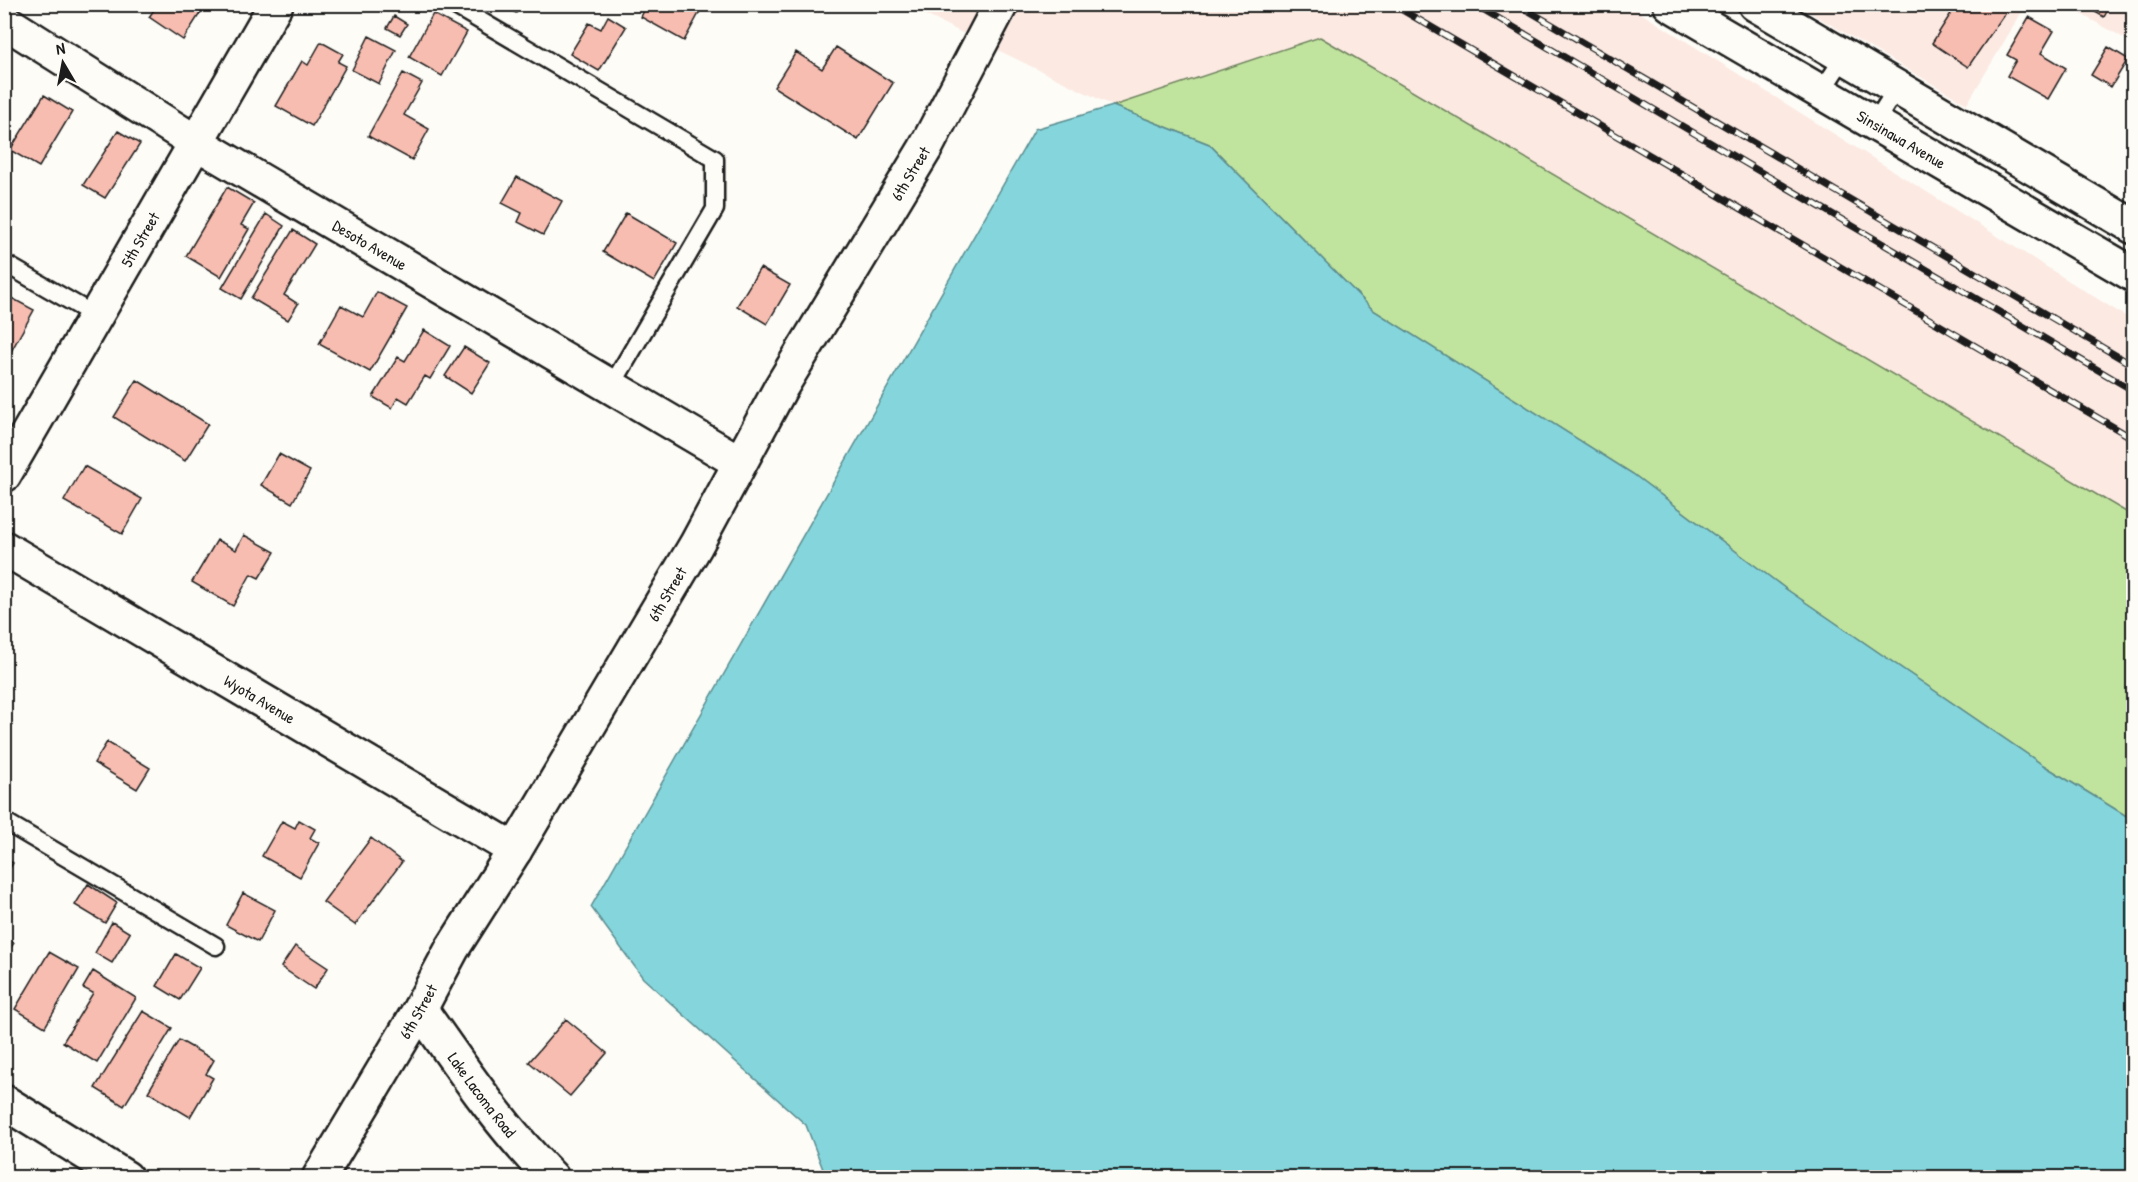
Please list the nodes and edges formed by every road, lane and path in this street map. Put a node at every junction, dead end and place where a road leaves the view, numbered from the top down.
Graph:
1 (276, 4) edge
2 (452, 4) edge
3 (1001, 4) edge
4 (1670, 4) edge
5 (1755, 4) edge
6 (4, 21) edge
7 (1844, 57) junction
8 (1897, 88) junction
9 (1821, 92) junction
10 (1874, 124) junction
11 (197, 143) junction
12 (2133, 227) edge
13 (4, 263) edge
14 (2133, 275) edge
15 (96, 316) junction
16 (611, 387) junction
17 (739, 462) junction
18 (4, 475) edge
19 (4, 548) edge
20 (4, 820) edge
21 (515, 850) junction
22 (216, 946) dead end
23 (420, 1009) junction
24 (4, 1102) edge
25 (126, 1178) edge
26 (319, 1178) edge
27 (552, 1178) edge

1 - 11 main road, 5th Street
2 - 16 lane
3 - 17 main road, 6th Street
4 - 9 main road, Sinsinawa Avenue
5 - 7 main road
6 - 11 main road, Desoto Avenue
7 - 8 main road
7 - 9 lane
8 - 10 lane
8 - 12 main road
9 - 10 main road, Sinsinawa Avenue
10 - 14 main road, Sinsinawa Avenue
11 - 15 main road, 5th Street
11 - 16 main road, Desoto Avenue
13 - 15 lane
15 - 18 main road, 5th Street
16 - 17 main road, Desoto Avenue
17 - 21 main road, 6th Street
19 - 21 main road, Wyota Avenue
20 - 22 lane
21 - 23 main road, 6th Street
23 - 26 main road, 6th Street
23 - 27 main road, Lake Lacoma Road
24 - 25 main road

